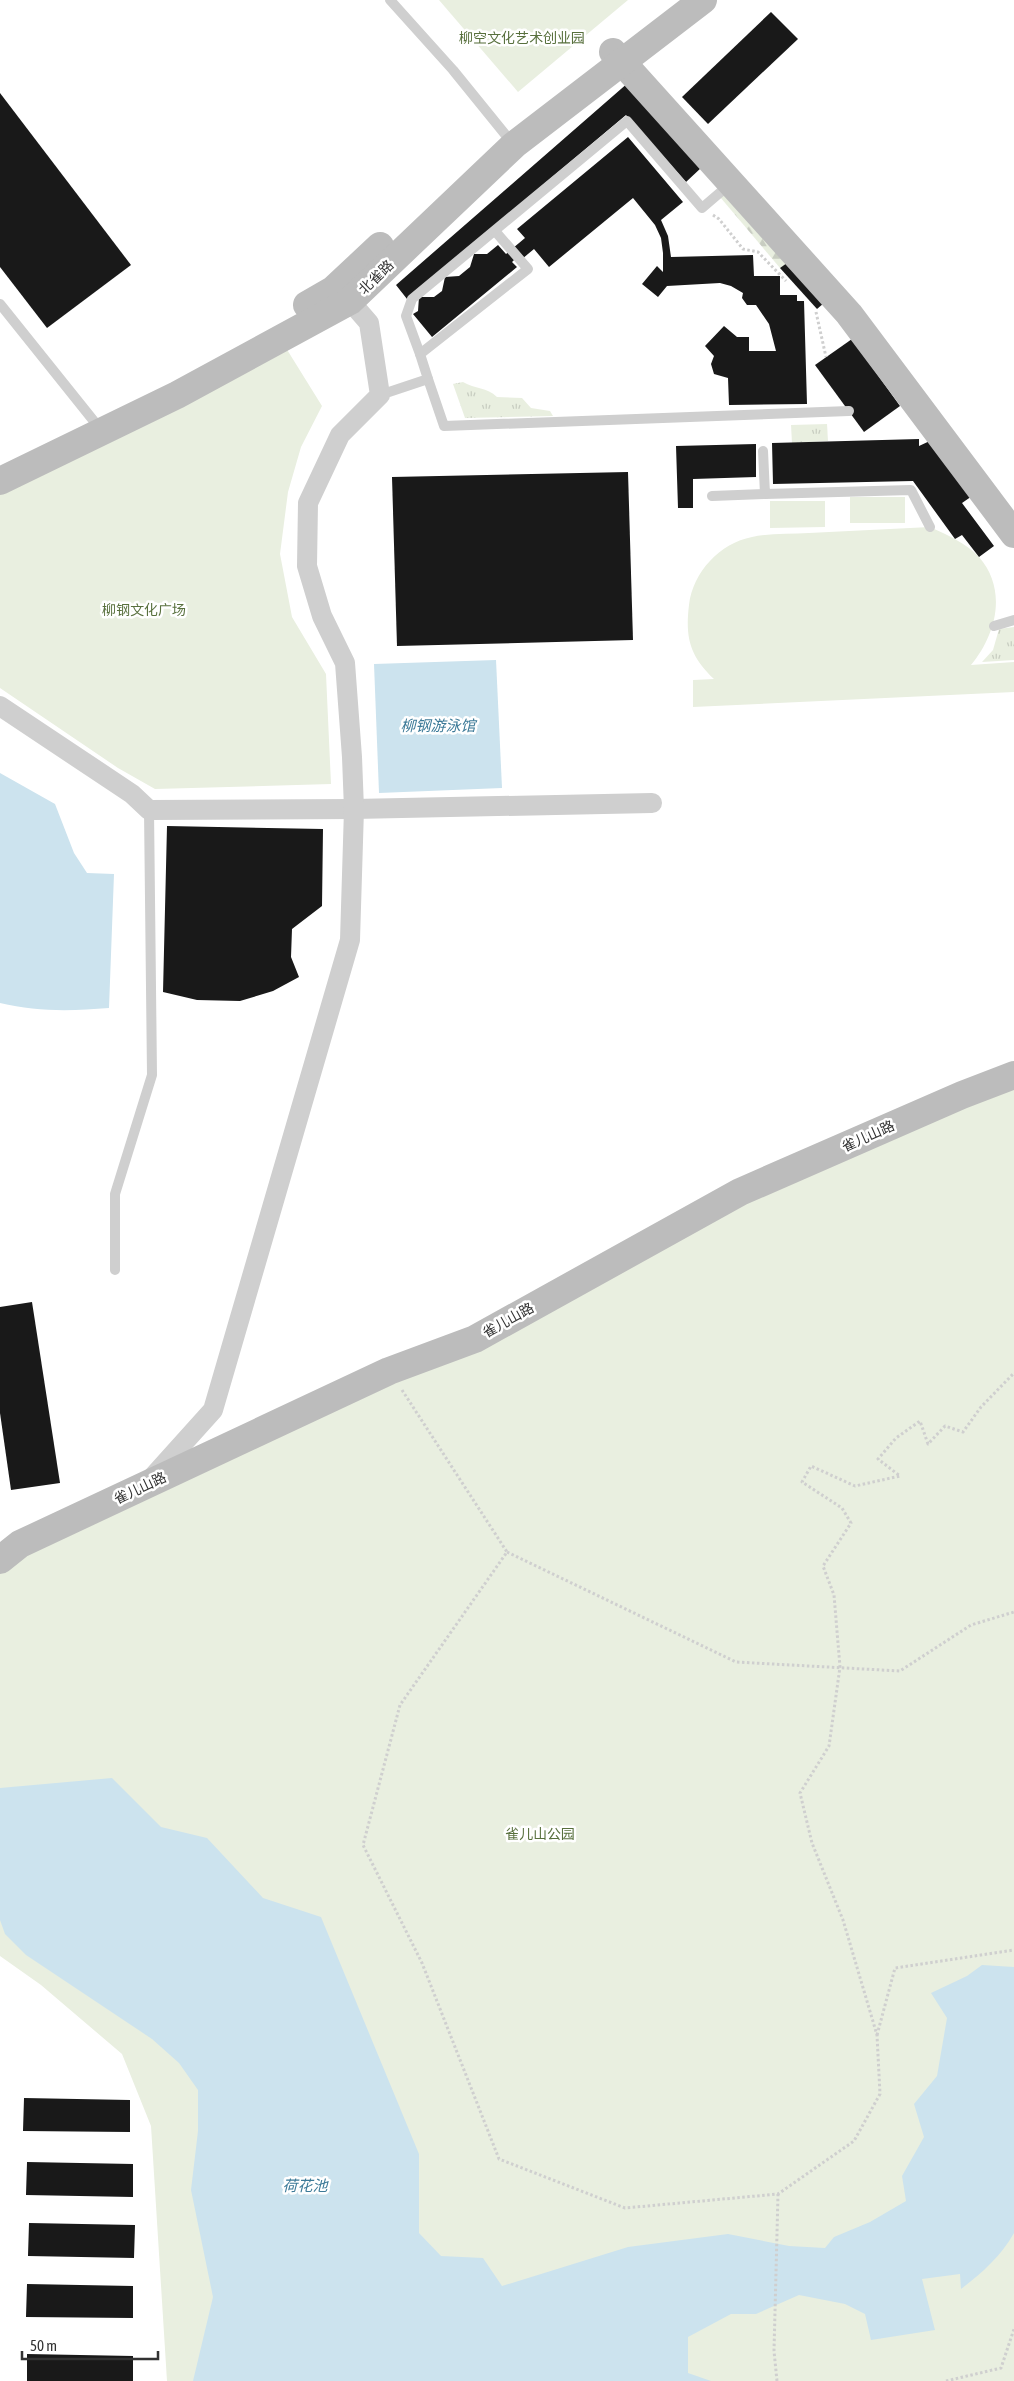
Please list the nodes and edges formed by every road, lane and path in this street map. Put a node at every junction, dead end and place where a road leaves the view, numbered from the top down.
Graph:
1 (390, 0) edge
2 (678, 0) edge
3 (702, 0) edge
4 (618, 57) junction
5 (509, 139) junction
6 (731, 183) junction
7 (702, 208) junction
8 (495, 230) junction
9 (790, 285) dead end
10 (342, 295) junction
11 (0, 304) edge
12 (810, 305) dead end
13 (420, 354) junction
14 (826, 357) dead end
15 (428, 379) junction
16 (380, 395) junction
17 (849, 411) dead end
18 (97, 424) junction
19 (763, 451) dead end
20 (0, 465) edge
21 (0, 481) edge
22 (765, 494) junction
23 (712, 496) dead end
24 (930, 527) dead end
25 (1014, 534) edge
26 (1014, 620) edge
27 (994, 626) dead end
28 (0, 706) edge
29 (652, 803) dead end
30 (354, 809) junction
31 (149, 810) junction
32 (1014, 1076) edge
33 (115, 1270) dead end
34 (390, 1371) junction
35 (1014, 1373) edge
36 (145, 1485) junction
37 (507, 1552) junction
38 (0, 1560) edge
39 (1014, 1612) edge
40 (840, 1668) junction
41 (1014, 1950) edge
42 (877, 2036) junction
43 (778, 2194) junction
44 (1014, 2329) edge
45 (777, 2381) edge
46 (946, 2381) edge

1 - 5 lane
2 - 4 street, 北雀路
3 - 4 street, 北雀路
4 - 5 street, 北雀路
4 - 6 street
5 - 10 street, 北雀路
6 - 7 lane
6 - 25 street
7 - 8 lane
7 - 9 path
8 - 13 lane
8 - 13 lane
10 - 16 street
10 - 18 street, 北雀路
11 - 18 lane
12 - 14 path
13 - 15 lane
15 - 16 lane
15 - 17 lane
16 - 30 street
18 - 20 street, 北雀路
18 - 21 street, 北雀路
19 - 22 lane
22 - 23 lane
22 - 24 lane
26 - 27 lane
28 - 31 street
29 - 30 street
30 - 31 street
30 - 36 street
31 - 33 lane
32 - 34 street, 雀儿山路
34 - 36 street, 雀儿山路
34 - 37 path
35 - 40 path
36 - 38 street, 雀儿山路
37 - 40 path
37 - 43 path
39 - 40 path
40 - 42 path
41 - 42 path
42 - 43 path
43 - 45 path
44 - 46 path

